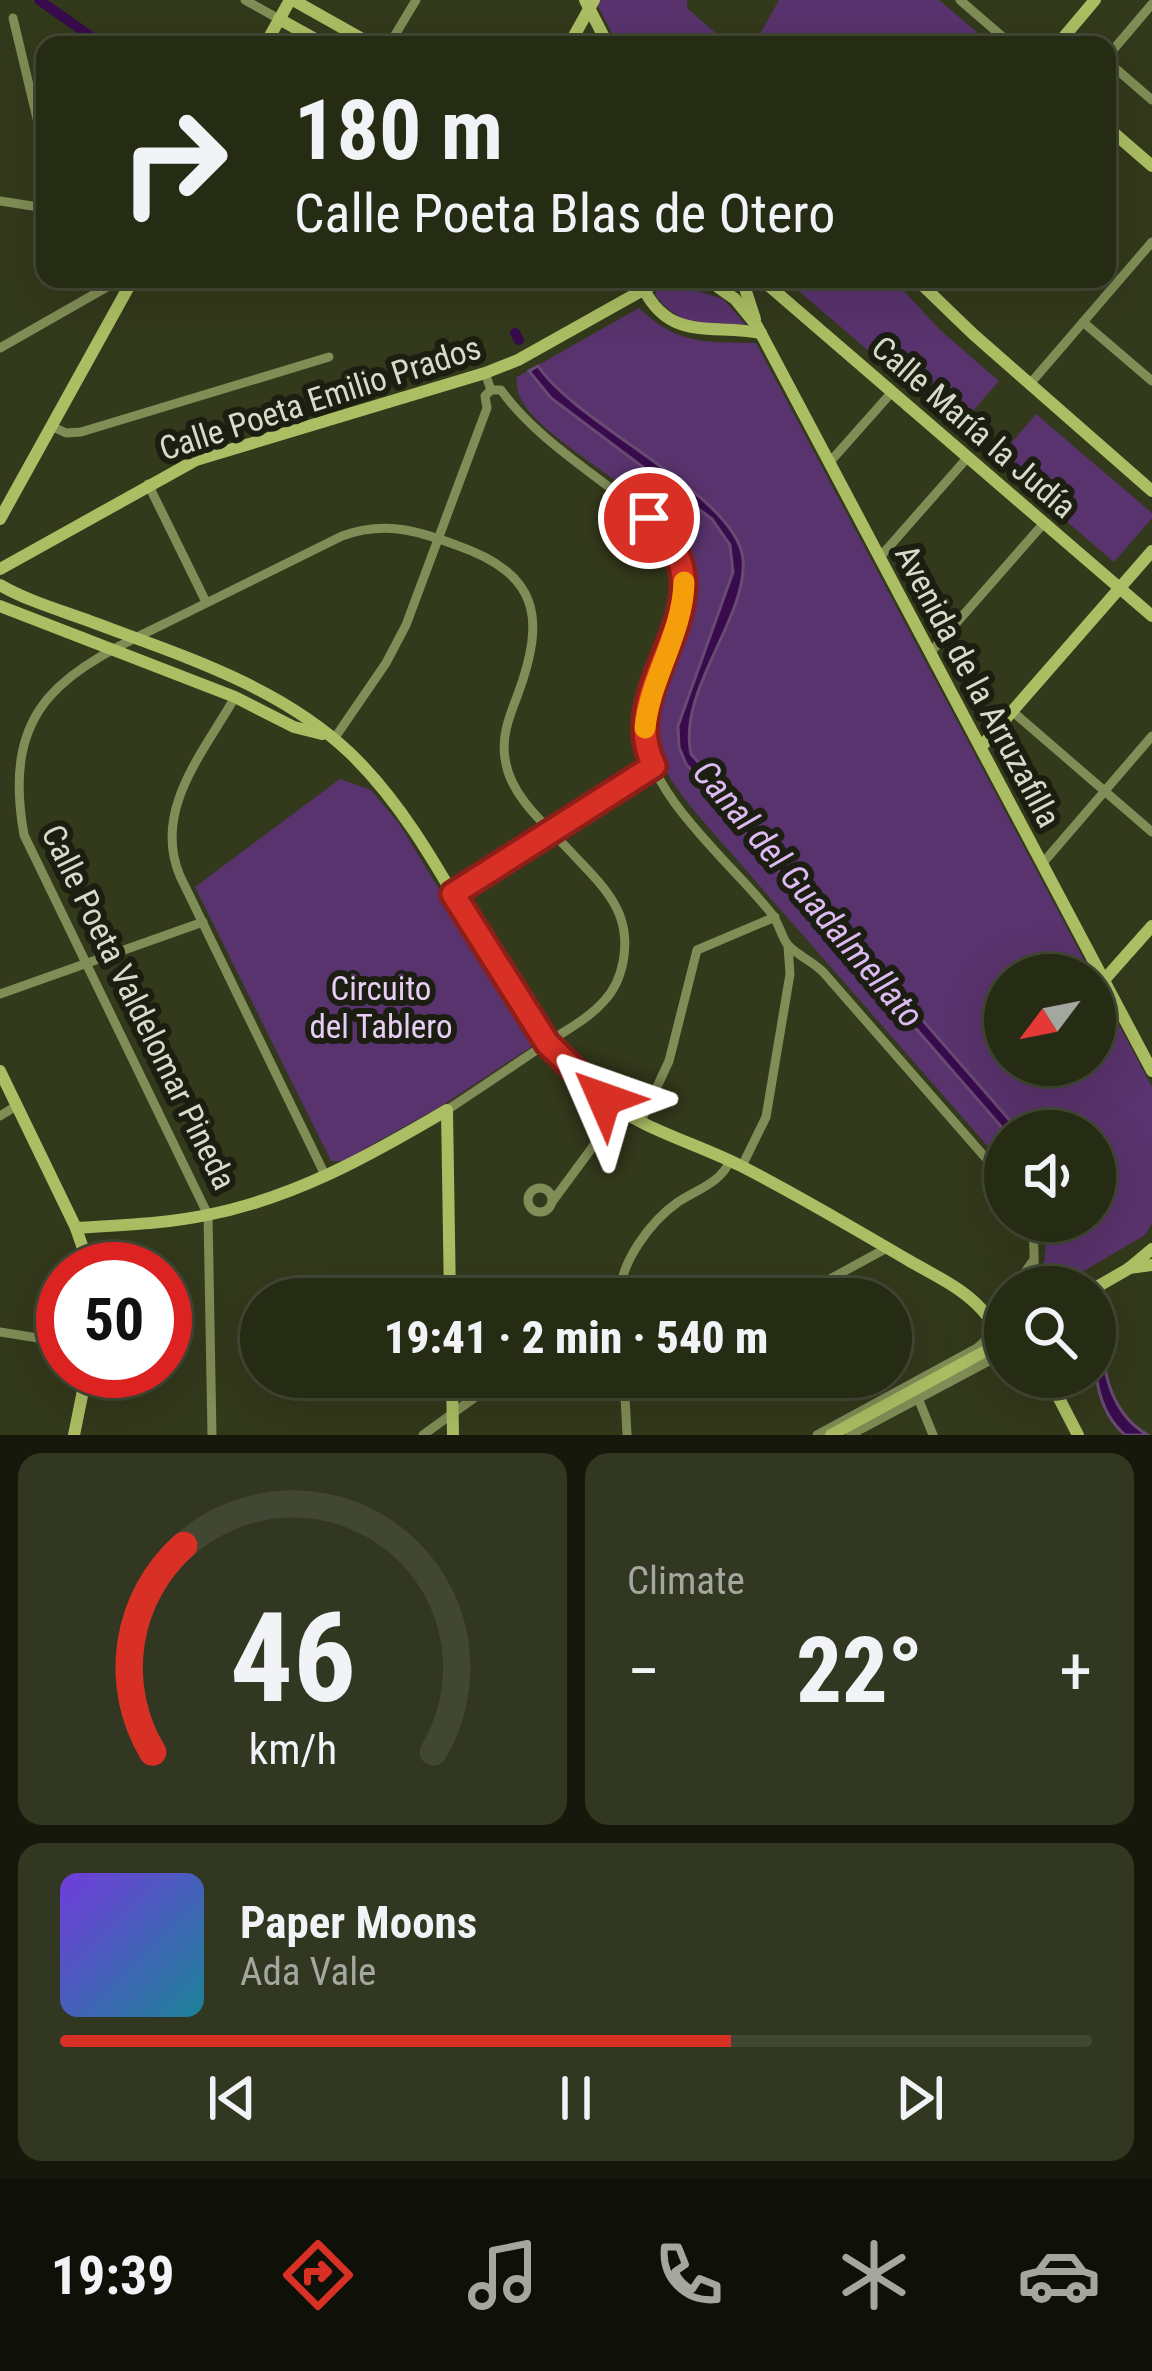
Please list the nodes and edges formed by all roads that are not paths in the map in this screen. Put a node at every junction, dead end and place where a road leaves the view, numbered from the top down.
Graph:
1 (245, 0) edge
2 (292, 0) edge
3 (416, 0) edge
4 (960, 0) edge
5 (1096, 0) edge
6 (590, 3) edge
7 (1152, 4) edge
8 (13, 18) dead end
9 (280, 19) junction
10 (270, 36) edge
11 (310, 36) edge
12 (357, 36) edge
13 (394, 36) edge
14 (574, 36) edge
15 (604, 36) edge
16 (1002, 36) edge
17 (1065, 36) edge
18 (1116, 48) edge
19 (1116, 67) edge
20 (1152, 100) edge
21 (36, 114) edge
22 (1116, 135) edge
23 (1152, 166) edge
24 (0, 201) edge
25 (36, 204) edge
26 (1152, 242) edge
27 (1116, 284) edge
28 (90, 288) edge
29 (105, 288) edge
30 (128, 288) edge
31 (635, 288) edge
32 (644, 288) edge
33 (721, 288) edge
34 (744, 288) edge
35 (771, 288) edge
36 (926, 288) edge
37 (1112, 288) edge
38 (93, 295) junction
39 (1083, 322) junction
40 (759, 329) junction
41 (0, 347) edge
42 (329, 357) dead end
43 (485, 373) junction
44 (1152, 381) edge
45 (1029, 385) junction
46 (491, 390) junction
47 (892, 392) junction
48 (506, 403) junction
49 (487, 408) junction
50 (51, 426) junction
51 (968, 458) junction
52 (829, 463) junction
53 (148, 484) junction
54 (1152, 491) edge
55 (0, 519) edge
56 (1044, 523) junction
57 (438, 538) junction
58 (1152, 551) edge
59 (880, 557) junction
60 (0, 569) edge
61 (0, 585) edge
62 (1120, 588) junction
63 (206, 602) junction
64 (0, 606) edge
65 (1152, 616) edge
66 (132, 638) junction
67 (111, 649) junction
68 (930, 652) junction
69 (235, 697) junction
70 (1012, 711) junction
71 (1152, 736) edge
72 (334, 739) junction
73 (981, 747) junction
74 (654, 766) junction
75 (1105, 791) junction
76 (551, 830) junction
77 (1152, 832) edge
78 (1042, 864) junction
79 (453, 894) junction
80 (775, 917) junction
81 (203, 922) junction
82 (1152, 926) edge
83 (788, 945) junction
84 (1090, 954) edge
85 (88, 963) junction
86 (1116, 966) edge
87 (0, 994) edge
88 (1116, 1003) edge
89 (547, 1043) junction
90 (1152, 1071) edge
91 (0, 1072) edge
92 (16, 1106) junction
93 (620, 1110) junction
94 (446, 1111) junction
95 (0, 1116) edge
96 (641, 1121) junction
97 (984, 1156) edge
98 (736, 1164) junction
99 (326, 1177) junction
100 (552, 1202) dead end
101 (208, 1215) junction
102 (76, 1228) junction
103 (80, 1242) edge
104 (1036, 1242) edge
105 (887, 1248) junction
106 (1152, 1249) edge
107 (1032, 1262) junction
108 (1152, 1265) edge
109 (1029, 1266) edge
110 (1033, 1266) edge
111 (1128, 1269) junction
112 (1116, 1276) edge
113 (450, 1278) edge
114 (627, 1278) edge
115 (832, 1278) edge
116 (972, 1298) junction
117 (984, 1298) edge
118 (984, 1313) edge
119 (0, 1332) edge
120 (36, 1338) edge
121 (984, 1345) edge
122 (984, 1346) edge
123 (984, 1364) edge
124 (82, 1398) edge
125 (452, 1398) edge
126 (476, 1398) edge
127 (625, 1398) edge
128 (918, 1398) junction
129 (1059, 1398) edge
130 (452, 1417) junction
131 (74, 1435) edge
132 (212, 1435) edge
133 (423, 1435) edge
134 (453, 1435) edge
135 (627, 1435) edge
136 (817, 1435) edge
137 (831, 1435) edge
138 (850, 1435) edge
139 (934, 1435) edge
140 (1078, 1435) edge

1 - 9 street
2 - 9 main road
2 - 12 main road
3 - 13 street
4 - 16 street
5 - 17 main road
6 - 14 main road
6 - 15 main road
7 - 18 street
8 - 21 street
9 - 10 main road
9 - 11 main road
19 - 20 street
22 - 23 main road
24 - 25 street
26 - 27 street
28 - 38 street
29 - 38 street
30 - 50 main road
31 - 43 main road, Calle Poeta Emilio Prados
32 - 40 main road
33 - 40 main road, Avenida de la Arruzafilla
34 - 40 main road, Avenida de la Arruzafilla
35 - 47 main road, Calle María la Judía
36 - 45 main road
37 - 39 street
38 - 41 street
39 - 44 street
39 - 45 street
40 - 52 main road, Avenida de la Arruzafilla
42 - 50 street
43 - 46 street
43 - 53 main road, Calle Poeta Emilio Prados
45 - 54 main road
46 - 48 street
46 - 49 street
47 - 51 main road, Calle María la Judía
47 - 52 street
48 - 49 street
48 - 74 street
49 - 57 street
50 - 55 main road
51 - 56 main road, Calle María la Judía
51 - 59 street
52 - 59 main road, Avenida de la Arruzafilla
53 - 60 main road, Calle Poeta Emilio Prados
53 - 63 street
56 - 62 main road, Calle María la Judía
56 - 68 street
57 - 63 street, Calle Poeta Valdelomar Pineda
57 - 72 street
57 - 76 street, Calle Poeta Valdelomar Pineda
58 - 62 main road
59 - 68 main road, Avenida de la Arruzafilla
61 - 66 main road
62 - 65 main road, Calle María la Judía
62 - 70 main road
63 - 66 street, Calle Poeta Valdelomar Pineda
64 - 67 main road
66 - 67 street, Calle Poeta Valdelomar Pineda
66 - 72 main road
67 - 69 main road
67 - 85 street, Calle Poeta Valdelomar Pineda
68 - 73 main road, Avenida de la Arruzafilla
69 - 72 main road
69 - 81 street
70 - 73 main road
70 - 75 street
71 - 75 street
72 - 79 main road
73 - 78 main road, Avenida de la Arruzafilla
74 - 76 street
74 - 80 street
75 - 77 street
75 - 78 street
76 - 79 street
76 - 89 street, Calle Poeta Valdelomar Pineda
78 - 84 main road, Avenida de la Arruzafilla
79 - 89 main road
80 - 83 street
80 - 96 street
81 - 85 street
81 - 99 street
82 - 86 main road
83 - 97 street
83 - 98 street
85 - 87 street
85 - 101 street, Calle Poeta Valdelomar Pineda
88 - 90 main road, Avenida de la Arruzafilla
89 - 93 main road
89 - 94 street, Calle Poeta Valdelomar Pineda
91 - 92 main road
92 - 95 street
92 - 102 main road
93 - 96 main road
93 - 100 street
94 - 99 main road
94 - 113 main road
96 - 98 main road
98 - 105 main road
98 - 114 street
99 - 101 main road
101 - 102 main road
101 - 132 street, Calle Poeta Valdelomar Pineda
102 - 103 main road
104 - 107 street
105 - 115 street
105 - 116 main road
106 - 111 main road
107 - 109 street
107 - 110 street
108 - 111 main road
111 - 112 main road
116 - 117 main road
116 - 118 main road
119 - 120 street
121 - 136 street
122 - 137 main road
123 - 128 street
124 - 131 main road
125 - 130 main road
126 - 130 street
127 - 135 street
128 - 138 street
128 - 139 street
129 - 140 main road
130 - 133 street
130 - 134 main road

